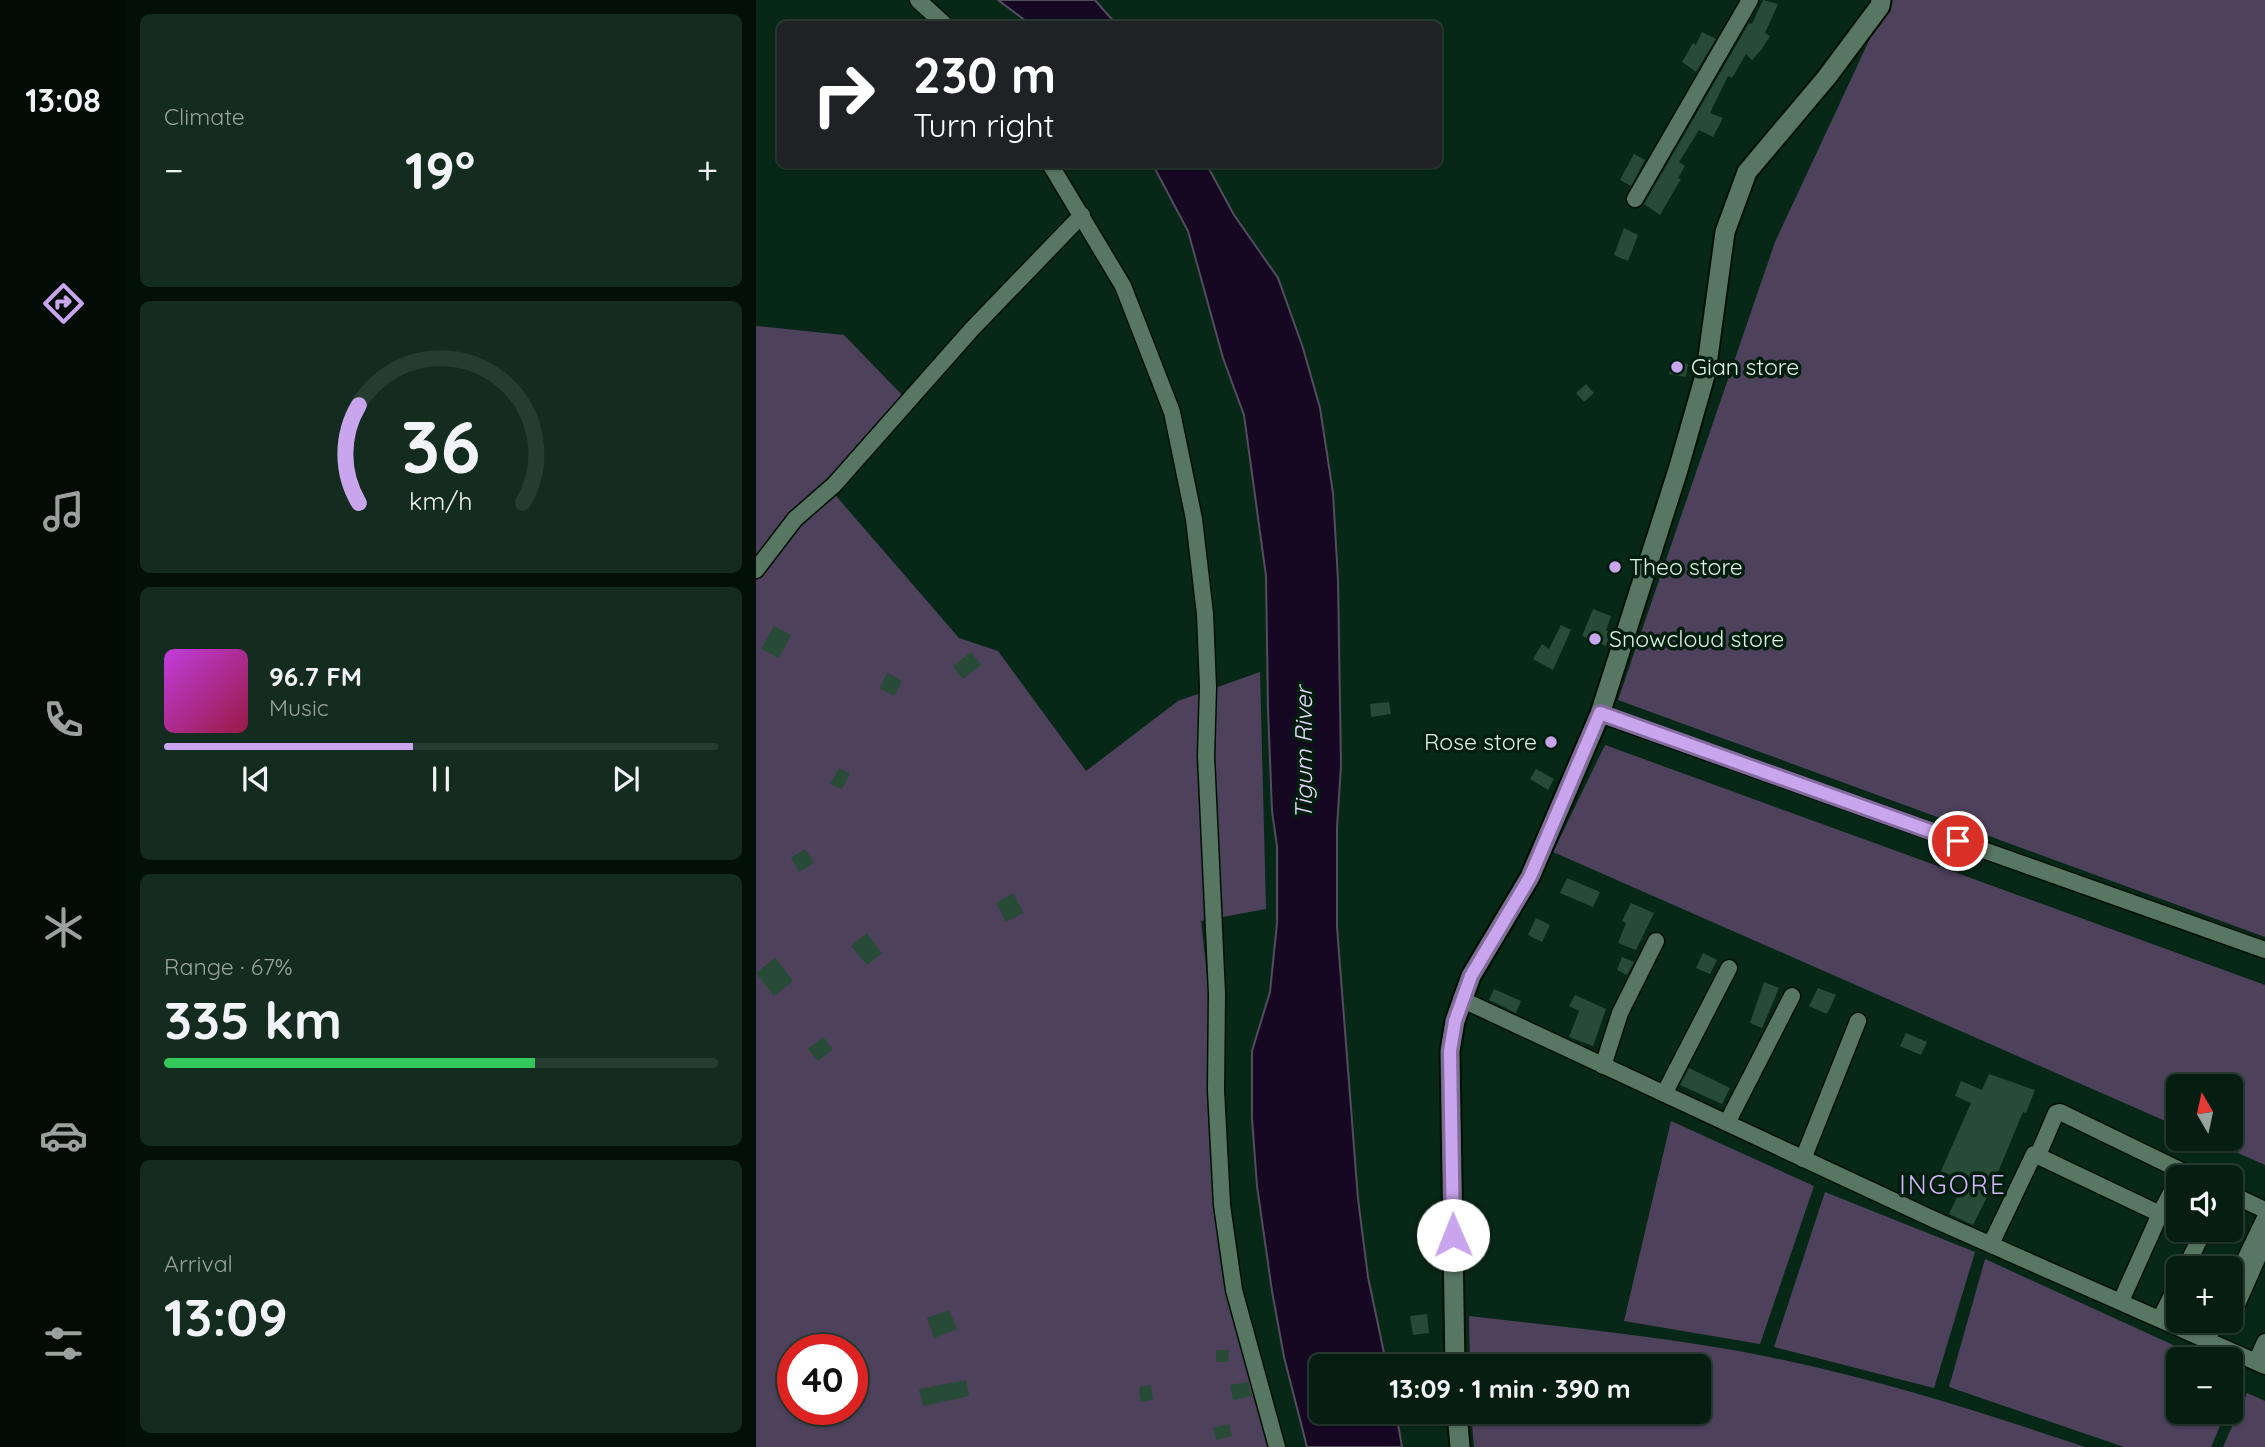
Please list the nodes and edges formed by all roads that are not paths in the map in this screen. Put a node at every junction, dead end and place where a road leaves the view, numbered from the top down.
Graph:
1 (918, 0) edge
2 (1750, 0) edge
3 (1881, 0) edge
4 (941, 21) edge
5 (1053, 168) edge
6 (1635, 199) dead end
7 (1082, 215) junction
8 (756, 570) edge
9 (1600, 713) junction
10 (1656, 941) dead end
11 (2265, 950) edge
12 (1728, 968) dead end
13 (1792, 996) dead end
14 (1461, 999) junction
15 (1858, 1021) dead end
16 (1604, 1066) junction
17 (1664, 1094) junction
18 (1727, 1123) junction
19 (2038, 1155) junction
20 (1803, 1159) junction
21 (2169, 1165) edge
22 (2243, 1200) edge
23 (2166, 1206) edge
24 (2265, 1210) edge
25 (2160, 1214) junction
26 (2265, 1218) edge
27 (2265, 1241) edge
28 (1991, 1244) junction
29 (2243, 1264) edge
30 (2243, 1292) edge
31 (2121, 1301) junction
32 (2166, 1308) edge
33 (2160, 1320) junction
34 (2214, 1333) edge
35 (2221, 1333) edge
36 (2265, 1342) edge
37 (2213, 1343) junction
38 (1455, 1354) edge
39 (2261, 1364) edge
40 (1458, 1424) edge
41 (1277, 1447) edge
42 (1460, 1447) edge

1 - 4 street
2 - 6 street
3 - 9 street
5 - 7 street
7 - 8 street
7 - 41 street
9 - 11 street
9 - 14 street
10 - 16 street
12 - 17 street
13 - 18 street
14 - 16 street
14 - 38 street
15 - 20 street
16 - 17 street
17 - 18 street
18 - 20 street
19 - 21 street
19 - 25 street
19 - 28 street
20 - 28 street
22 - 24 street
23 - 25 street
25 - 31 street
26 - 29 street
27 - 30 street
28 - 31 street
31 - 33 street
32 - 33 street
33 - 37 street
34 - 37 street
35 - 37 street
36 - 39 street
37 - 39 street
40 - 42 street

